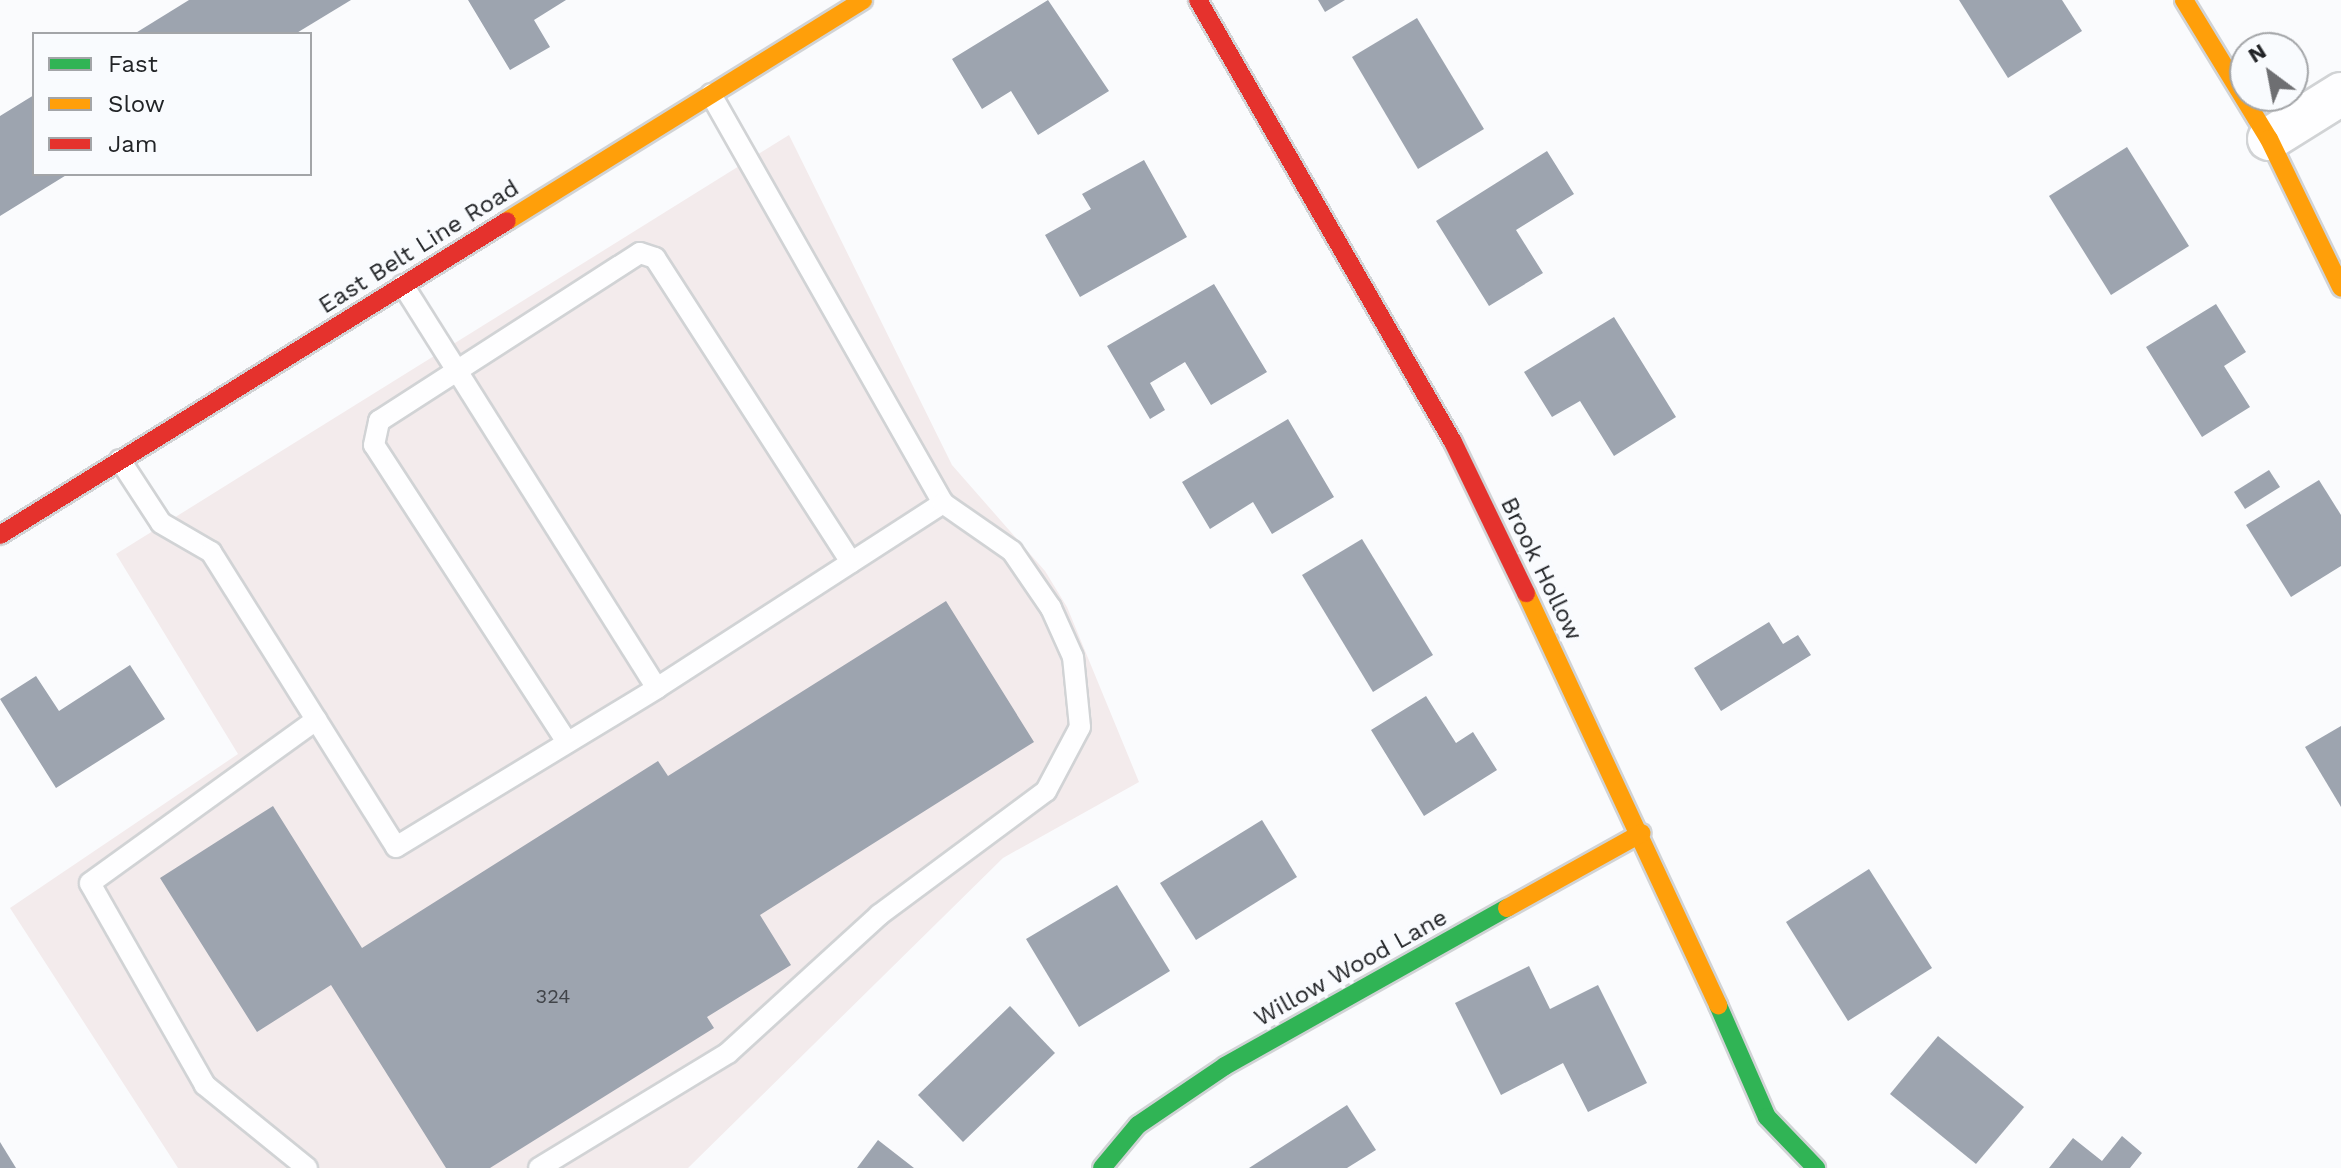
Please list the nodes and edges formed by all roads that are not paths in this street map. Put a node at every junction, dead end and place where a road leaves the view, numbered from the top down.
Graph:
1 (863, 0) edge
2 (1198, 0) edge
3 (2184, 0) edge
4 (711, 94) junction
5 (2341, 94) edge
6 (2269, 139) junction
7 (403, 285) junction
8 (2341, 287) edge
9 (457, 371) junction
10 (120, 460) junction
11 (943, 503) junction
12 (0, 535) edge
13 (851, 562) junction
14 (657, 688) junction
15 (316, 720) junction
16 (567, 742) junction
17 (1642, 833) junction
18 (307, 1168) edge
19 (539, 1168) edge
20 (1102, 1168) edge
21 (1816, 1168) edge

1 - 4 street, East Belt Line Road
2 - 17 street, Brook Hollow
3 - 6 street
4 - 7 street, East Belt Line Road
4 - 11 lane
5 - 6 street
6 - 8 street
7 - 9 lane
7 - 10 street, East Belt Line Road
9 - 13 lane
9 - 14 lane
9 - 16 lane
10 - 12 street, East Belt Line Road
10 - 15 lane
11 - 13 lane
11 - 19 lane
13 - 14 lane
14 - 16 lane
15 - 16 lane
15 - 18 lane
17 - 20 street, Willow Wood Lane
17 - 21 street, Brook Hollow

